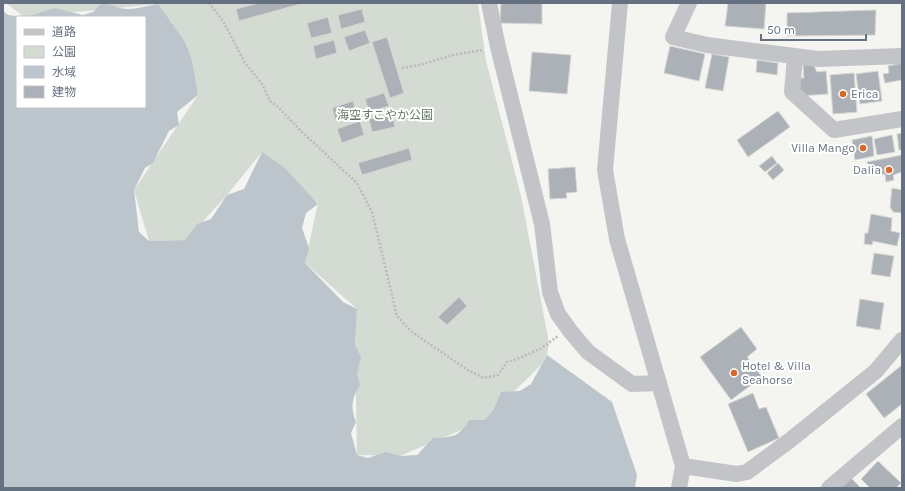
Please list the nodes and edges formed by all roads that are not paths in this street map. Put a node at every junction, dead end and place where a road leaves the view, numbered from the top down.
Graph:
1 (489, 3) edge
2 (620, 3) edge
3 (688, 3) edge
4 (902, 56) edge
5 (795, 57) junction
6 (902, 119) edge
7 (902, 340) edge
8 (659, 384) junction
9 (902, 426) edge
10 (683, 466) junction
11 (679, 488) edge
12 (829, 488) edge

1 - 8 street
2 - 8 street
3 - 5 street
4 - 5 street
5 - 6 street
7 - 10 street
8 - 10 street
9 - 12 street
10 - 11 street

